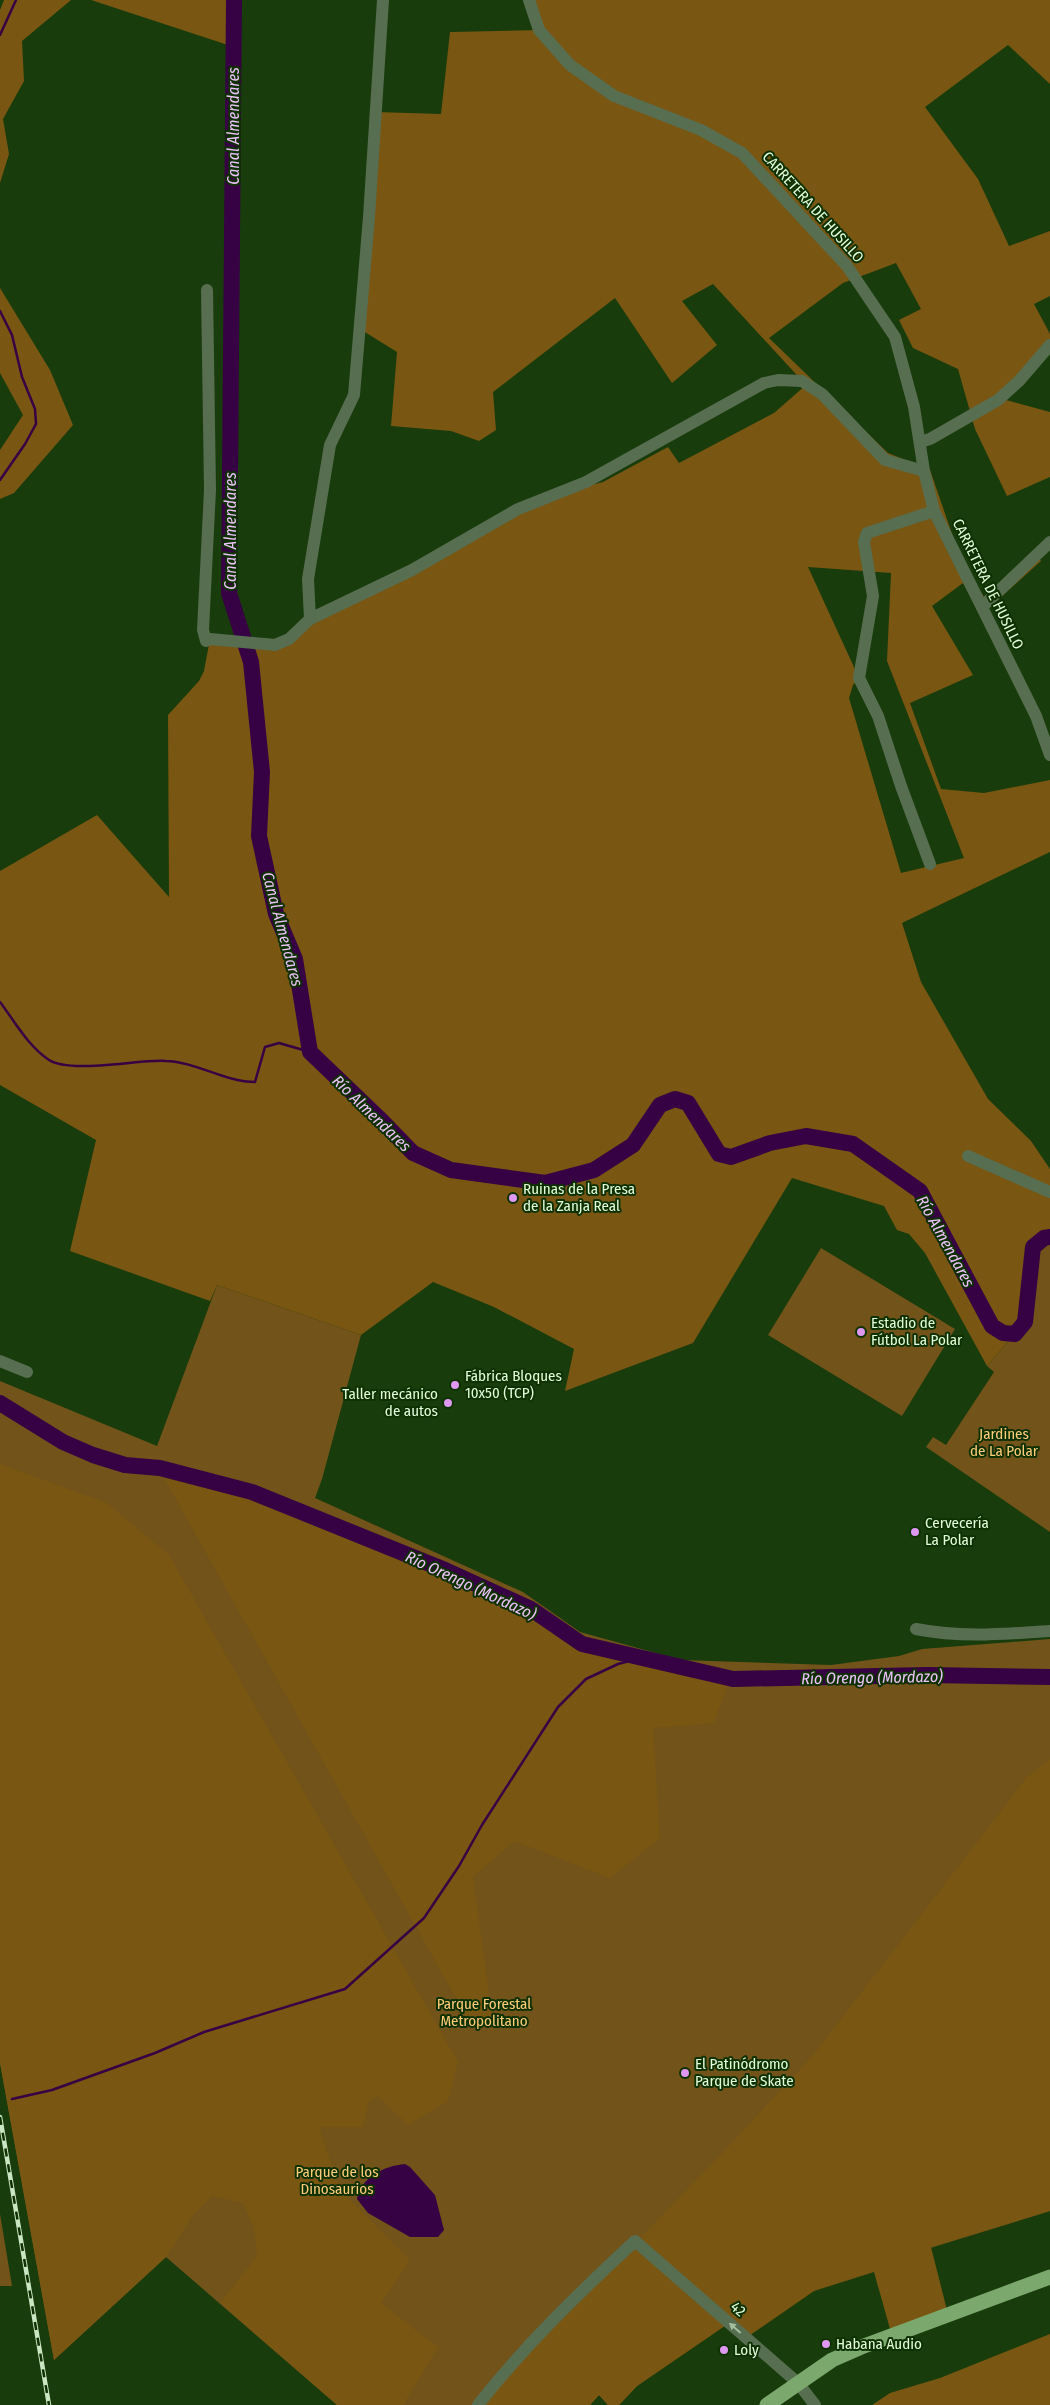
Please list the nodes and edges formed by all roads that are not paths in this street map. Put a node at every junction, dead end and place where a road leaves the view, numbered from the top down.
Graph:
1 (383, 0) edge
2 (529, 0) edge
3 (207, 290) dead end
4 (1050, 345) edge
5 (920, 442) junction
6 (924, 472) junction
7 (934, 511) junction
8 (1050, 542) edge
9 (982, 607) junction
10 (310, 619) junction
11 (1050, 755) edge
12 (930, 864) dead end
13 (968, 1156) dead end
14 (1050, 1192) edge
15 (0, 1361) edge
16 (27, 1372) dead end
17 (916, 1629) dead end
18 (1050, 1631) edge
19 (1050, 2277) edge
20 (798, 2383) junction
21 (478, 2405) edge
22 (767, 2405) edge
23 (815, 2405) edge

1 - 10 street
2 - 5 street, CARRETERA DE HUSILLO
3 - 10 street
4 - 5 street
5 - 6 street, CARRETERA DE HUSILLO
6 - 7 street, CARRETERA DE HUSILLO
6 - 10 street
7 - 9 street, CARRETERA DE HUSILLO
7 - 12 street
8 - 9 street
9 - 11 street, CARRETERA DE HUSILLO
13 - 14 street
15 - 16 street
17 - 18 street
19 - 20 main road
20 -> 21 street, 42
20 - 22 main road
20 - 23 street, 42

